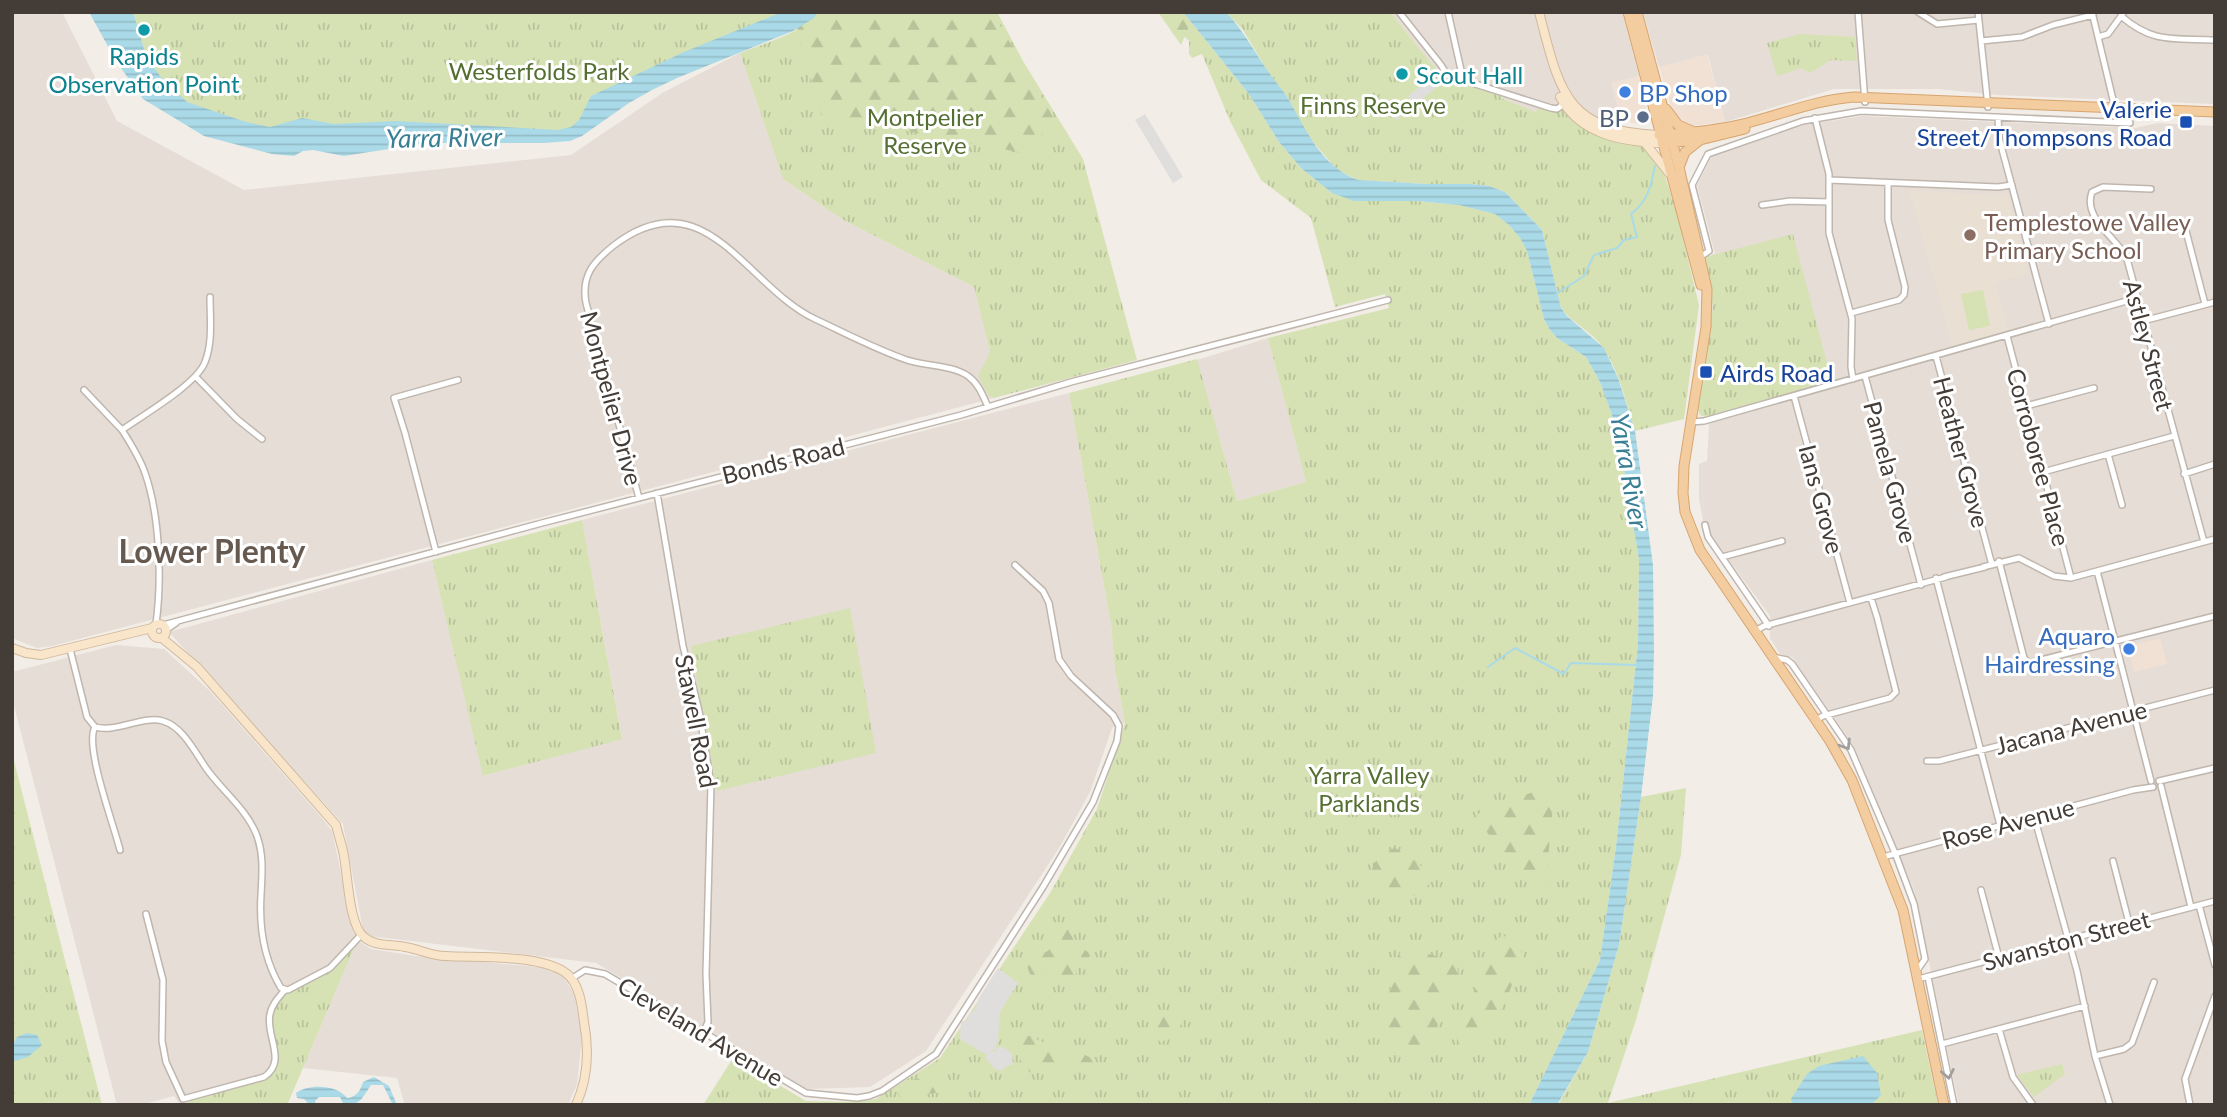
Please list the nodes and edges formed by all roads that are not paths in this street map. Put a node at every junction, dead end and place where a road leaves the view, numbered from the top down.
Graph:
1 (1399, 12) edge
2 (1448, 12) edge
3 (1539, 12) edge
4 (1628, 12) edge
5 (1637, 12) edge
6 (1858, 12) edge
7 (1918, 12) edge
8 (1978, 12) edge
9 (2092, 13) edge
10 (2122, 14) edge
11 (1979, 20) junction
12 (2098, 35) junction
13 (2215, 40) edge
14 (1981, 41) junction
15 (1463, 79) junction
16 (1865, 99) junction
17 (1565, 102) junction
18 (1661, 102) junction
19 (1986, 104) junction
20 (2115, 110) junction
21 (2215, 114) edge
22 (1998, 117) junction
23 (1815, 118) junction
24 (2130, 123) dead end
25 (1700, 136) junction
26 (1666, 139) junction
27 (1645, 143) junction
28 (1679, 167) junction
29 (1671, 175) junction
30 (1829, 180) junction
31 (1888, 183) junction
32 (2012, 185) junction
33 (2151, 189) dead end
34 (1829, 202) junction
35 (1762, 205) dead end
36 (2186, 231) dead end
37 (1700, 257) junction
38 (209, 297) dead end
39 (1388, 300) dead end
40 (2138, 300) junction
41 (2213, 302) edge
42 (2205, 304) junction
43 (1707, 307) junction
44 (2215, 310) edge
45 (1851, 313) junction
46 (2143, 321) junction
47 (2049, 324) junction
48 (2007, 336) junction
49 (1936, 356) junction
50 (196, 376) junction
51 (1865, 376) junction
52 (1853, 379) junction
53 (458, 380) dead end
54 (2094, 388) dead end
55 (84, 390) dead end
56 (1794, 396) junction
57 (2026, 406) junction
58 (988, 407) junction
59 (1691, 419) junction
60 (122, 430) junction
61 (2174, 436) junction
62 (262, 439) dead end
63 (2108, 454) junction
64 (2215, 464) edge
65 (2043, 472) junction
66 (2183, 473) junction
67 (657, 493) junction
68 (639, 498) junction
69 (2122, 505) dead end
70 (1705, 525) dead end
71 (2215, 539) edge
72 (1782, 541) dead end
73 (2202, 542) junction
74 (436, 552) junction
75 (1723, 557) junction
76 (1995, 563) junction
77 (1015, 565) dead end
78 (2099, 571) junction
79 (2071, 578) junction
80 (1936, 580) junction
81 (1920, 583) junction
82 (1872, 597) junction
83 (1850, 603) junction
84 (2215, 616) edge
85 (1769, 625) junction
86 (160, 629) junction
87 (1757, 633) junction
88 (2117, 641) junction
89 (12, 648) edge
90 (70, 649) junction
91 (1773, 657) junction
92 (2215, 690) edge
93 (2135, 711) junction
94 (1826, 715) junction
95 (1816, 720) junction
96 (94, 727) junction
97 (1981, 751) junction
98 (1927, 761) dead end
99 (2215, 768) edge
100 (2156, 784) junction
101 (2034, 816) junction
102 (2000, 825) junction
103 (120, 850) dead end
104 (1895, 853) junction
105 (1883, 857) junction
106 (2113, 861) dead end
107 (1981, 890) dead end
108 (2215, 901) edge
109 (2199, 905) junction
110 (2191, 907) junction
111 (146, 914) dead end
112 (2129, 923) junction
113 (361, 935) junction
114 (2068, 940) junction
115 (1999, 958) junction
116 (2215, 965) edge
117 (1917, 975) junction
118 (1928, 977) junction
119 (571, 979) junction
120 (2154, 982) dead end
121 (285, 990) junction
122 (2215, 996) edge
123 (2085, 1006) junction
124 (1999, 1028) junction
125 (703, 1033) junction
126 (1942, 1044) junction
127 (2095, 1056) junction
128 (2190, 1104) edge
129 (576, 1105) edge
130 (1944, 1105) edge
131 (1954, 1105) edge
132 (2033, 1105) edge
133 (2110, 1105) edge

1 - 15 street
2 - 15 street
3 - 17 street
4 - 26 main road
5 - 18 main road
6 - 16 street
7 - 11 street
8 - 11 street
9 - 12 street
9 - 14 street
10 - 12 street
10 - 13 street
11 - 14 street
12 - 20 street
14 - 19 street
15 - 17 street
16 - 19 main road
16 - 25 main road
17 - 26 street
17 - 27 street
18 - 25 main road
18 - 26 main road
19 - 20 main road
20 - 21 main road
22 - 23 street
22 - 24 street
22 - 32 street
23 - 30 street
23 - 37 street
25 - 26 main road
25 - 28 main road
26 - 27 street
26 - 28 main road
26 - 29 main road
27 - 29 street
28 - 37 main road
29 - 43 main road
30 - 31 street
30 - 34 street
31 - 32 street
31 - 45 street
32 - 47 street
33 - 40 street, Astley Street
34 - 35 street
34 - 45 street
36 - 42 street
37 - 43 main road
38 - 50 street
39 - 58 street, Bonds Road
40 - 46 street, Astley Street
40 - 47 street
41 - 42 street
41 - 44 street
42 - 46 street
43 - 59 main road
45 - 52 street
46 - 61 street, Astley Street
47 - 48 street
48 - 49 street
48 - 57 street, Corroboree Place
49 - 51 street
49 - 76 street, Heather Grove
50 - 60 street
50 - 62 street
51 - 52 street
51 - 81 street, Pamela Grove
52 - 56 street
53 - 74 street
54 - 57 street
55 - 60 street
56 - 59 street
56 - 83 street, Ians Grove
57 - 65 street, Corroboree Place
58 - 67 street, Bonds Road
58 - 68 street, Montpelier Drive
59 - 87 main road
60 - 86 street
61 - 63 street
61 - 66 street, Astley Street
63 - 65 street
63 - 69 street
64 - 66 street
65 - 79 street, Corroboree Place
66 - 73 street, Astley Street
67 - 68 street, Bonds Road
67 - 125 street, Stawell Road
68 - 74 street, Bonds Road
70 - 75 street
71 - 73 street
72 - 75 street
73 - 78 street
74 - 86 street, Bonds Road
75 - 85 street
76 - 79 street
76 - 80 street
76 - 88 street, Heather Grove
77 - 125 street, Cleveland Avenue
78 - 79 street
78 - 88 street
80 - 81 street
80 - 97 street
81 - 82 street
82 - 83 street
82 - 94 street
83 - 85 street
84 - 88 street
85 - 87 street
86 - 90 street, Bonds Road
86 - 113 street
87 - 91 main road
88 - 93 street
89 - 90 street, Bonds Road
90 - 96 street
91 - 94 street
91 - 95 main road
92 - 93 street, Jacana Avenue
93 - 97 street, Jacana Avenue
93 - 100 street
94 - 95 street
94 -> 104 street
95 - 105 main road
96 - 103 street
96 - 121 street
97 - 98 street, Jacana Avenue
97 - 102 street
99 - 100 street, Rose Avenue
100 - 101 street, Rose Avenue
100 - 110 street
101 - 102 street, Rose Avenue
101 - 114 street
102 - 104 street, Rose Avenue
104 - 105 street, Rose Avenue
104 - 117 street
105 - 117 main road
106 - 112 street
107 - 115 street
108 - 109 street, Swanston Street
109 - 110 street, Swanston Street
109 - 116 street
110 - 112 street, Swanston Street
111 - 121 street
112 - 114 street, Swanston Street
113 - 119 street
113 - 121 street
114 - 115 street, Swanston Street
114 - 123 street
115 - 118 street, Swanston Street
117 - 118 street, Swanston Street
117 - 130 main road
118 - 126 street
119 - 125 street, Cleveland Avenue
119 - 129 street
120 - 127 street
122 - 128 street
123 - 124 street
123 - 127 street
124 - 126 street
124 - 132 street
126 -> 131 street
127 - 133 street

